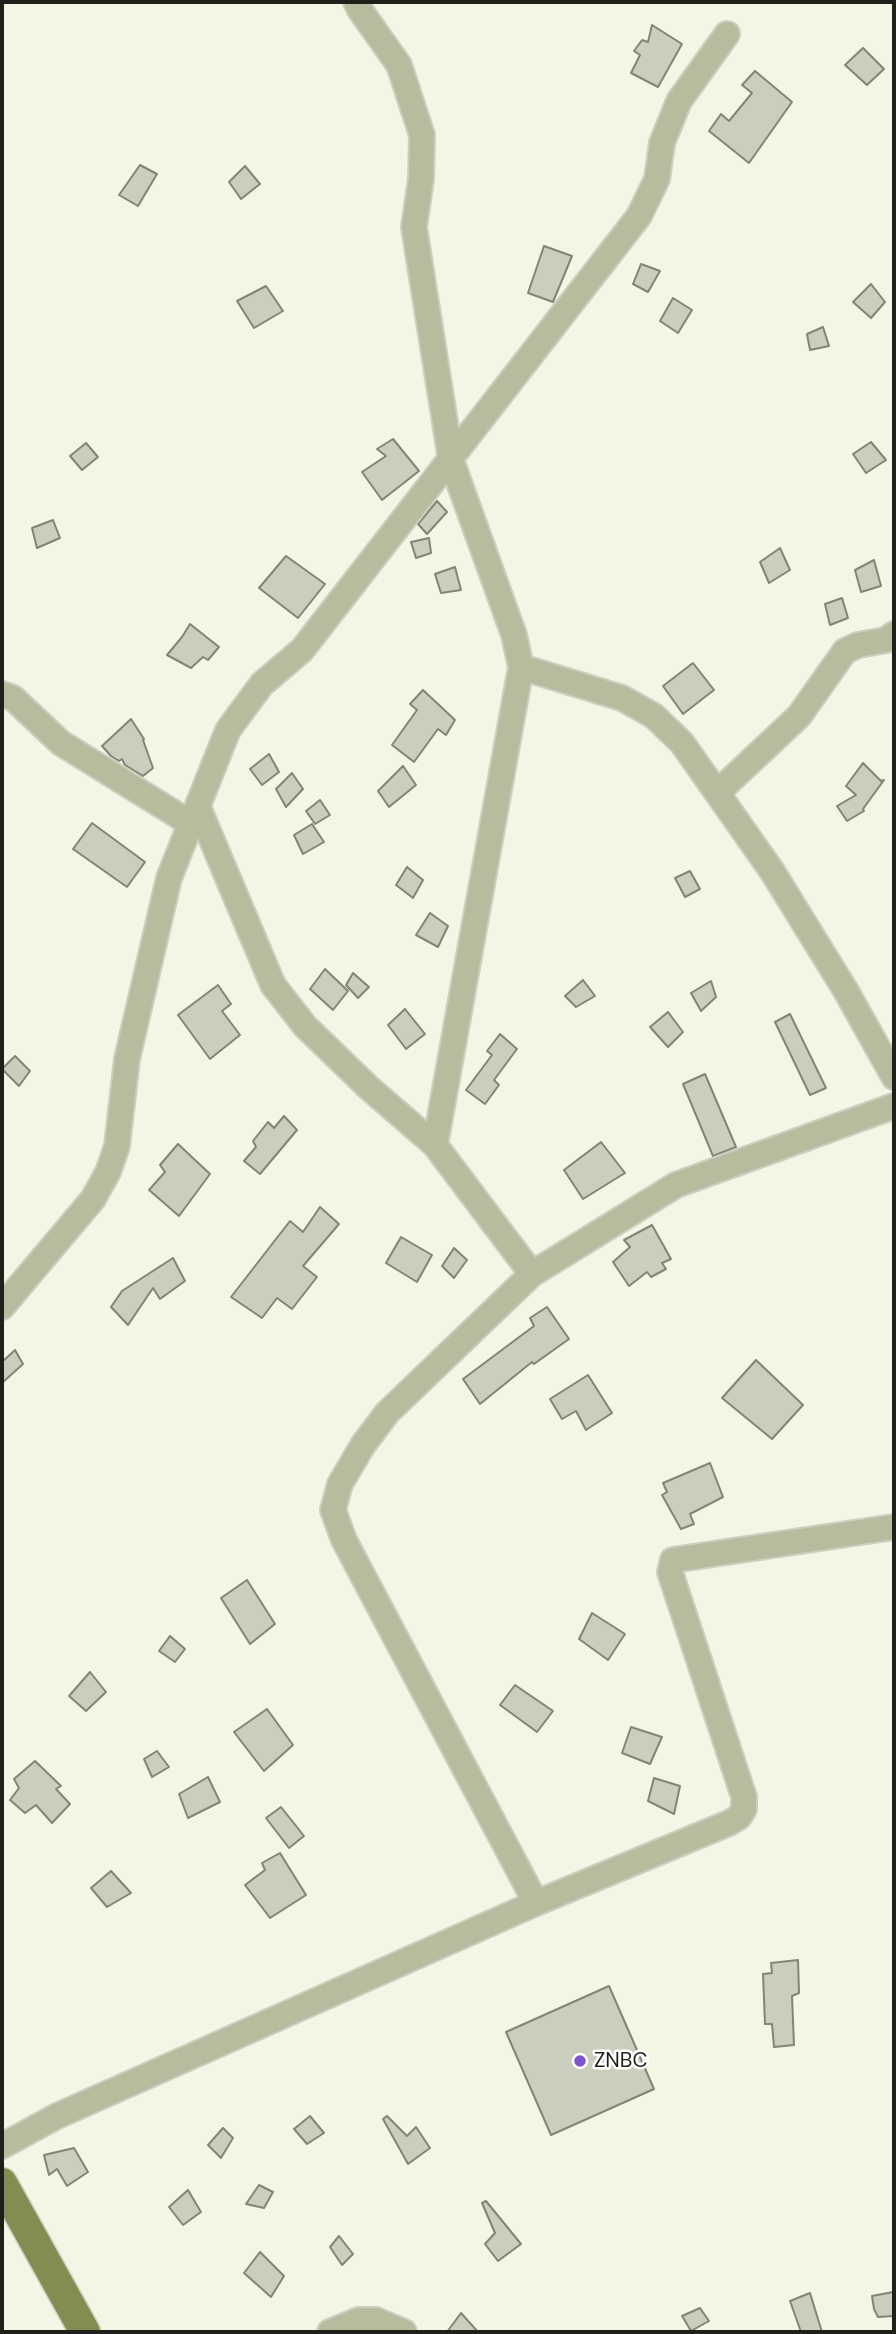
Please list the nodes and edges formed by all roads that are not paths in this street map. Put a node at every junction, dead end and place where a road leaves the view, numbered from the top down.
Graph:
1 (356, 2) edge
2 (727, 34) dead end
3 (451, 460) junction
4 (894, 634) edge
5 (521, 667) junction
6 (2, 694) edge
7 (718, 792) junction
8 (194, 815) junction
9 (894, 1077) edge
10 (894, 1106) edge
11 (435, 1145) junction
12 (532, 1274) junction
13 (2, 1307) edge
14 (894, 1527) edge
15 (537, 1903) junction
16 (2, 2146) edge
17 (2, 2183) edge
18 (85, 2332) edge
19 (330, 2332) edge
20 (404, 2332) edge

1 - 3 street
2 - 3 street
3 - 5 street
3 - 8 street
4 - 7 street
5 - 7 street
5 - 11 street
6 - 8 street
7 - 9 street
8 - 11 street
8 - 13 street
10 - 12 street
11 - 12 street
12 - 15 street
14 - 15 street
15 - 16 street
17 - 18 main road
19 - 20 street

